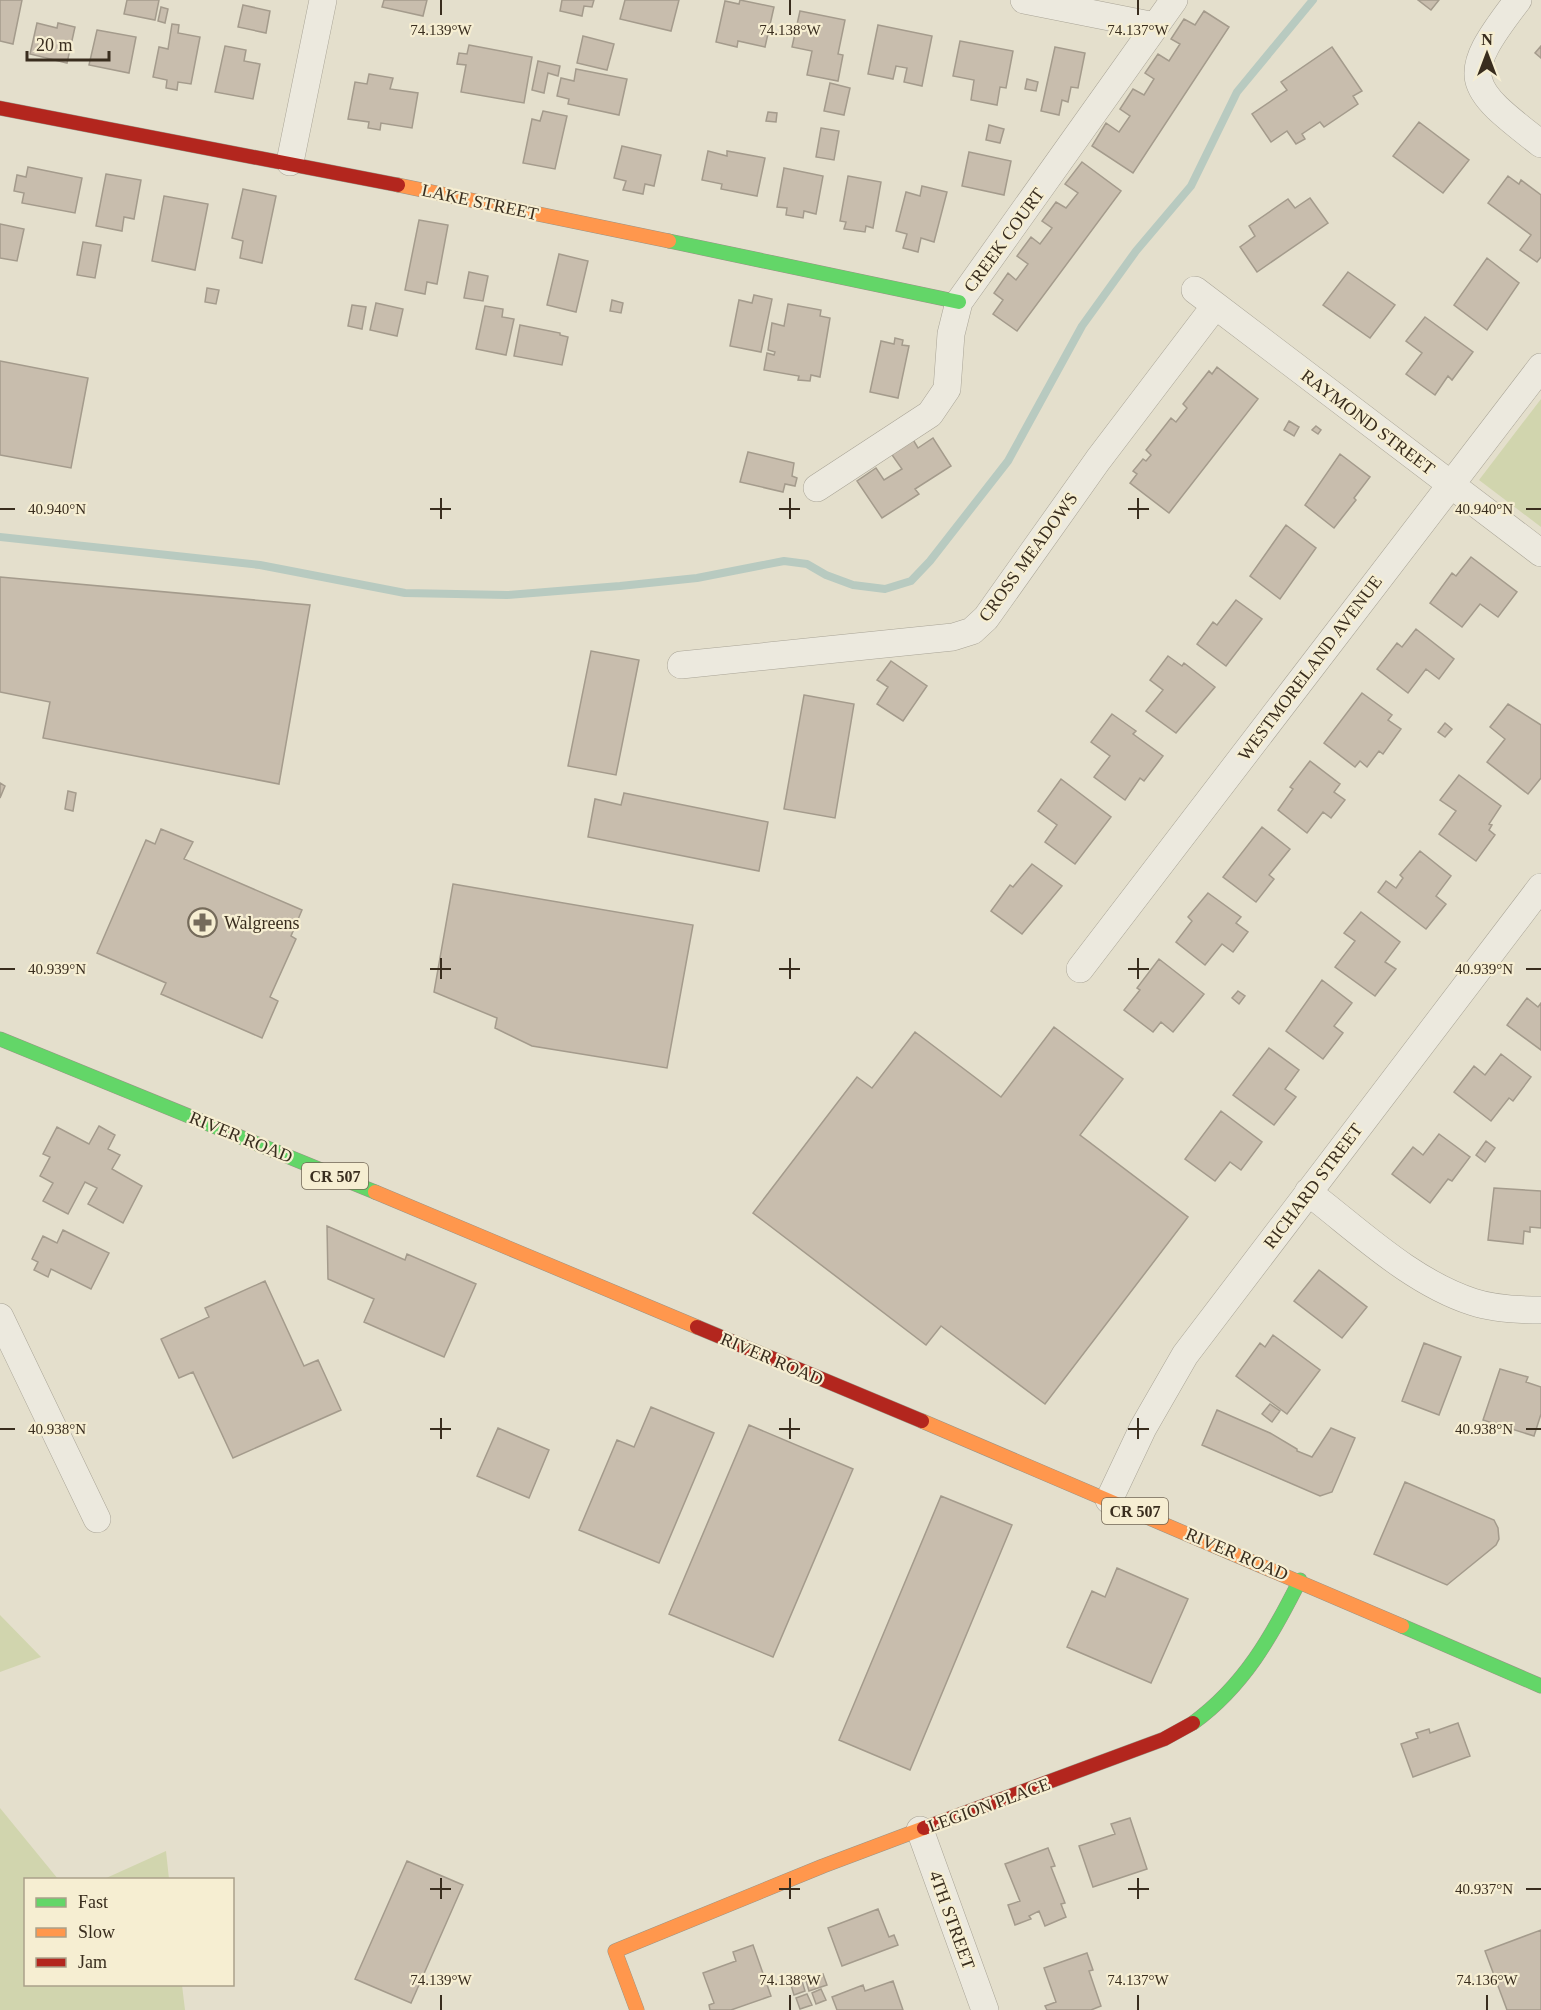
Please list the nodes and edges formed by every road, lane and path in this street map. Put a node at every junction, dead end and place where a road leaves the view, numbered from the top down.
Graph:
1 (322, 0) edge
2 (1024, 0) edge
3 (1174, 0) edge
4 (1518, 0) edge
5 (1155, 26) junction
6 (0, 108) edge
7 (1541, 144) edge
8 (290, 162) junction
9 (1205, 298) joint
10 (959, 302) junction
11 (1541, 367) edge
12 (1450, 484) junction
13 (818, 488) dead end
14 (1541, 553) edge
15 (681, 665) dead end
16 (1541, 887) edge
17 (1080, 969) dead end
18 (0, 1039) edge
19 (1308, 1192) junction
20 (1541, 1310) edge
21 (0, 1317) edge
22 (1109, 1500) junction
23 (97, 1520) dead end
24 (1300, 1580) junction
25 (1541, 1686) edge
26 (920, 1830) junction
27 (637, 2010) edge
28 (985, 2010) edge

1 - 8 street
2 - 5 street
3 - 5 street, CREEK COURT
4 - 7 street
5 - 10 street, CREEK COURT
6 - 8 street, LAKE STREET
8 - 10 street, LAKE STREET
9 - 12 street, RAYMOND STREET
9 - 15 street, CROSS MEADOWS
10 - 13 street, CREEK COURT
11 - 12 street, WESTMORELAND AVENUE
12 - 14 street, RAYMOND STREET
12 - 17 street, WESTMORELAND AVENUE
16 - 19 street, RICHARD STREET
18 - 22 street, RIVER ROAD / CR 507
19 - 20 street
19 - 22 street, RICHARD STREET
21 - 23 street
22 - 24 street, RIVER ROAD / CR 507
24 - 25 street, RIVER ROAD / CR 507
24 - 26 street, LEGION PLACE
26 - 27 street, LEGION PLACE
26 - 28 street, 4TH STREET

